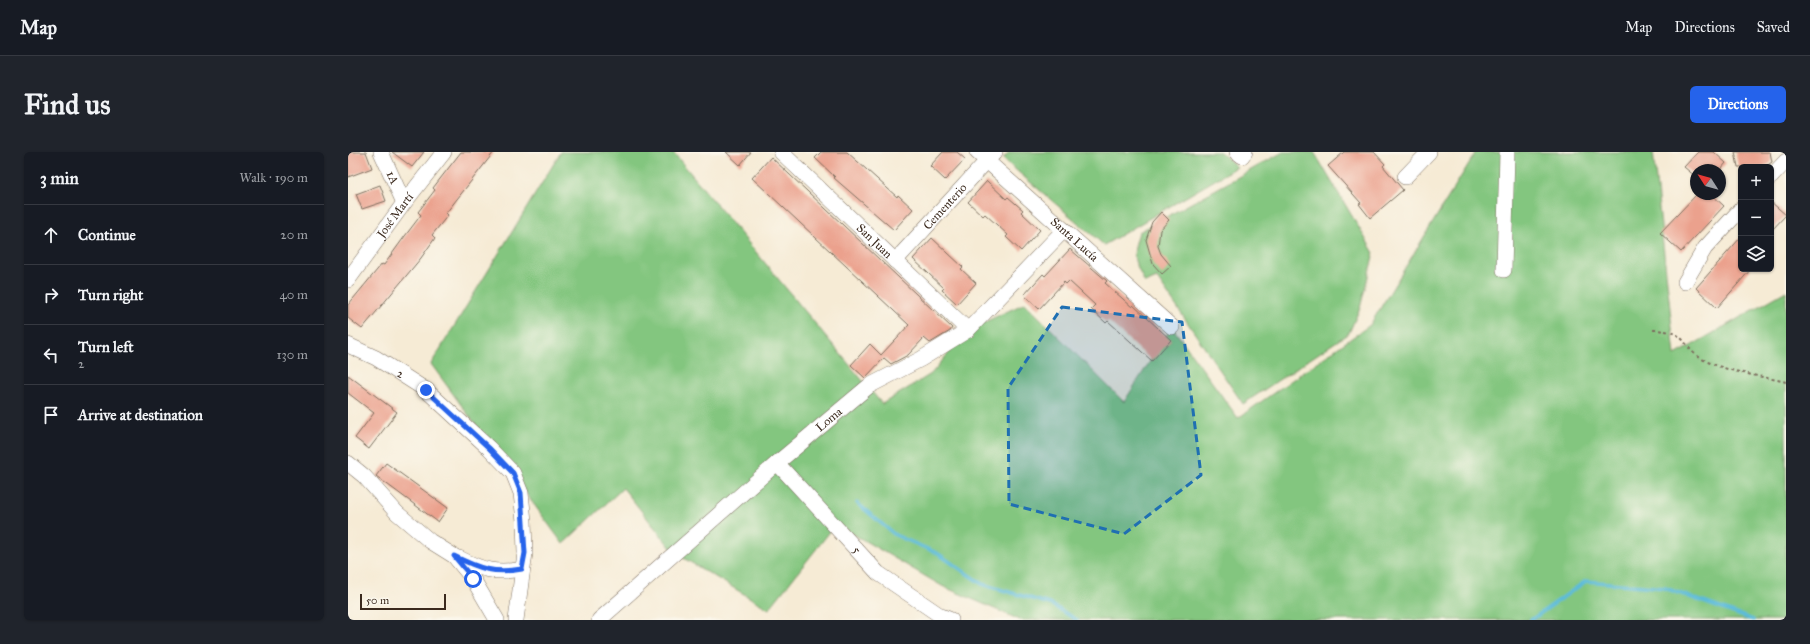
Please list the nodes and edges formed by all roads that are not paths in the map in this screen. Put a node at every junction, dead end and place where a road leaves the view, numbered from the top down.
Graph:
1 (381, 152) edge
2 (444, 152) edge
3 (781, 152) edge
4 (1429, 152) edge
5 (1507, 152) edge
6 (986, 155) edge
7 (1786, 161) edge
8 (1774, 174) edge
9 (1405, 177) dead end
10 (404, 203) junction
11 (1738, 212) edge
12 (1064, 230) junction
13 (895, 261) junction
14 (1504, 270) dead end
15 (348, 280) edge
16 (1685, 282) dead end
17 (1172, 327) dead end
18 (968, 330) junction
19 (348, 344) edge
20 (348, 463) edge
21 (777, 463) junction
22 (454, 556) junction
23 (522, 569) junction
24 (930, 615) edge
25 (497, 620) edge
26 (516, 620) edge
27 (599, 620) edge
28 (951, 620) edge

1 - 10 street, 1A
2 - 10 street, José Martí
3 - 13 street, San Juan
4 - 9 street
5 - 14 street
6 - 12 street, Santa Lucía
6 - 13 street, Cementerio
7 - 8 street
10 - 15 street, José Martí
11 - 16 street
12 - 17 street, Santa Lucía
12 - 18 street, Loma
13 - 18 street, San Juan
18 - 21 street, Loma
19 - 23 street, 2
20 - 22 street
21 - 24 street, 5
21 - 27 street, Loma
22 - 23 street
22 - 25 street
23 - 26 street, 2
24 - 28 street, 5

